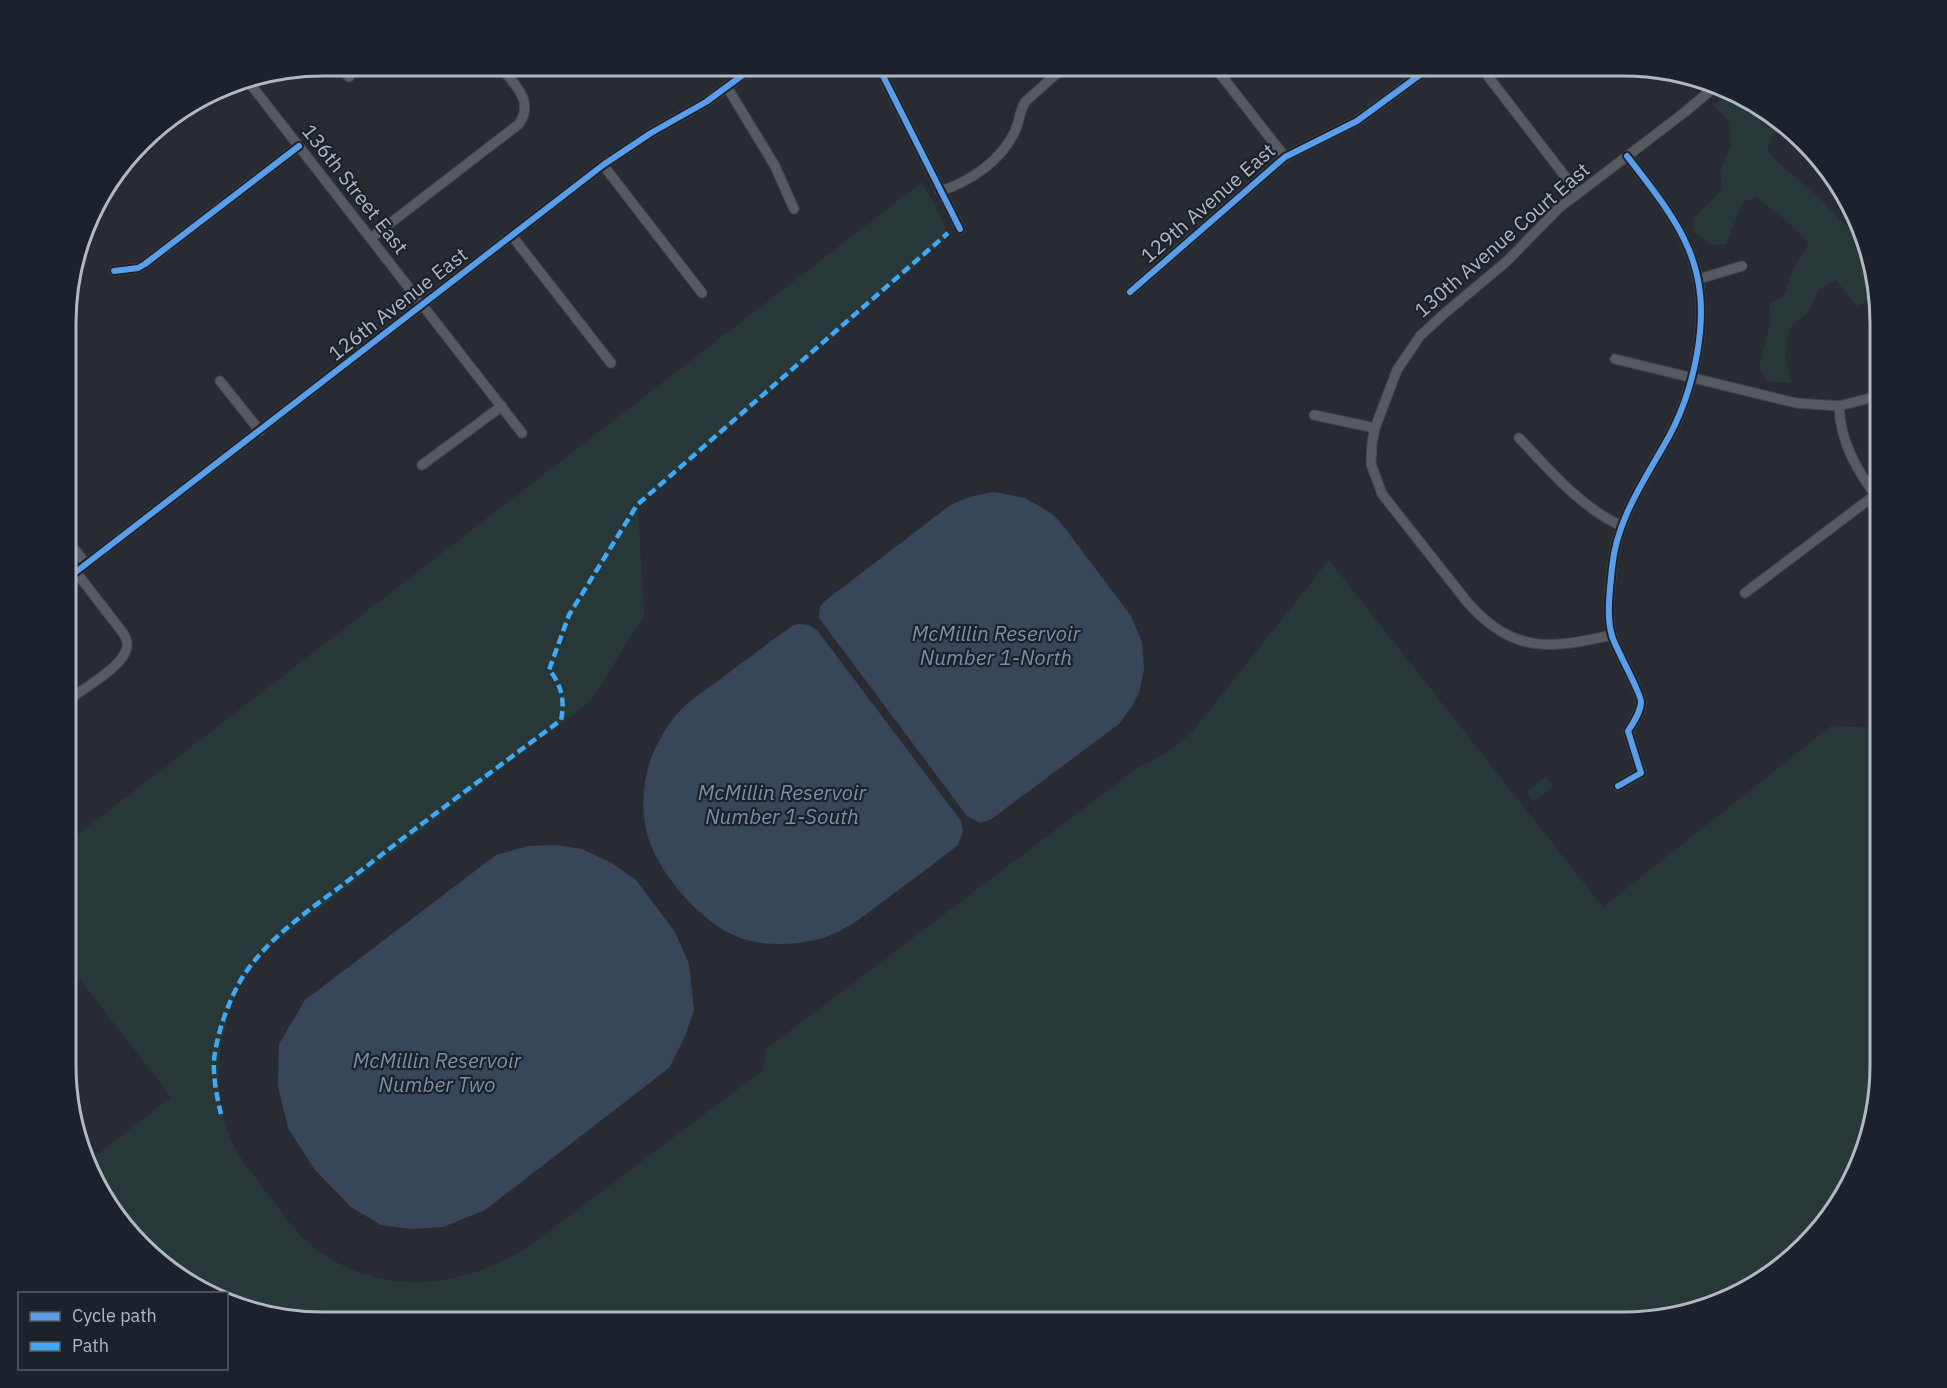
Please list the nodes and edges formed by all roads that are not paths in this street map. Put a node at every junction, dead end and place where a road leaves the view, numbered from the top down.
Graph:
1 (508, 76) edge
2 (742, 76) edge
3 (883, 76) edge
4 (1054, 76) edge
5 (1222, 76) edge
6 (1419, 76) edge
7 (1488, 76) edge
8 (253, 87) edge
9 (727, 87) junction
10 (1709, 92) edge
11 (299, 146) junction
12 (1627, 156) junction
13 (1285, 157) junction
14 (603, 165) junction
15 (940, 190) junction
16 (1578, 194) junction
17 (794, 209) dead end
18 (960, 229) dead end
19 (512, 236) junction
20 (371, 238) junction
21 (1742, 266) dead end
22 (114, 271) dead end
23 (1699, 279) junction
24 (1130, 292) dead end
25 (702, 293) dead end
26 (424, 305) junction
27 (1615, 358) dead end
28 (611, 363) dead end
29 (1693, 379) junction
30 (220, 381) dead end
31 (1870, 398) edge
32 (502, 406) junction
33 (1839, 406) junction
34 (1314, 415) dead end
35 (1375, 428) junction
36 (260, 431) junction
37 (522, 433) dead end
38 (1519, 438) dead end
39 (422, 465) dead end
40 (1870, 486) edge
41 (1870, 504) edge
42 (1621, 526) junction
43 (76, 551) edge
44 (86, 564) junction
45 (76, 572) edge
46 (76, 580) edge
47 (1745, 593) dead end
48 (1612, 634) junction
49 (76, 694) edge
50 (1618, 786) dead end

1 - 20 street
2 - 9 street, 126th Avenue East
3 - 15 street
4 - 15 street
5 - 13 street
6 - 13 street, 129th Avenue East
7 - 16 street
8 - 11 street, 136th Street East
9 - 14 street, 126th Avenue East
9 - 17 street
10 - 12 street, 130th Avenue Court East
11 - 20 street, 136th Street East
11 - 22 street
12 - 16 street, 130th Avenue Court East
12 - 23 street
13 - 24 street, 129th Avenue East
14 - 19 street, 126th Avenue East
14 - 25 street
15 - 18 street
16 - 35 street, 130th Avenue Court East
19 - 26 street, 126th Avenue East
19 - 28 street
20 - 26 street, 136th Street East
21 - 23 street
23 - 29 street
26 - 32 street, 136th Street East
26 - 36 street, 126th Avenue East
27 - 29 street
29 - 33 street
29 - 42 street
30 - 36 street
31 - 33 street
32 - 37 street, 136th Street East
32 - 39 street
33 - 40 street
34 - 35 street
35 - 48 street, 130th Avenue Court East
36 - 44 street, 126th Avenue East
38 - 42 street
41 - 47 street
42 - 48 street
43 - 44 street
44 - 45 street, 126th Avenue East
46 - 49 street
48 - 50 street

